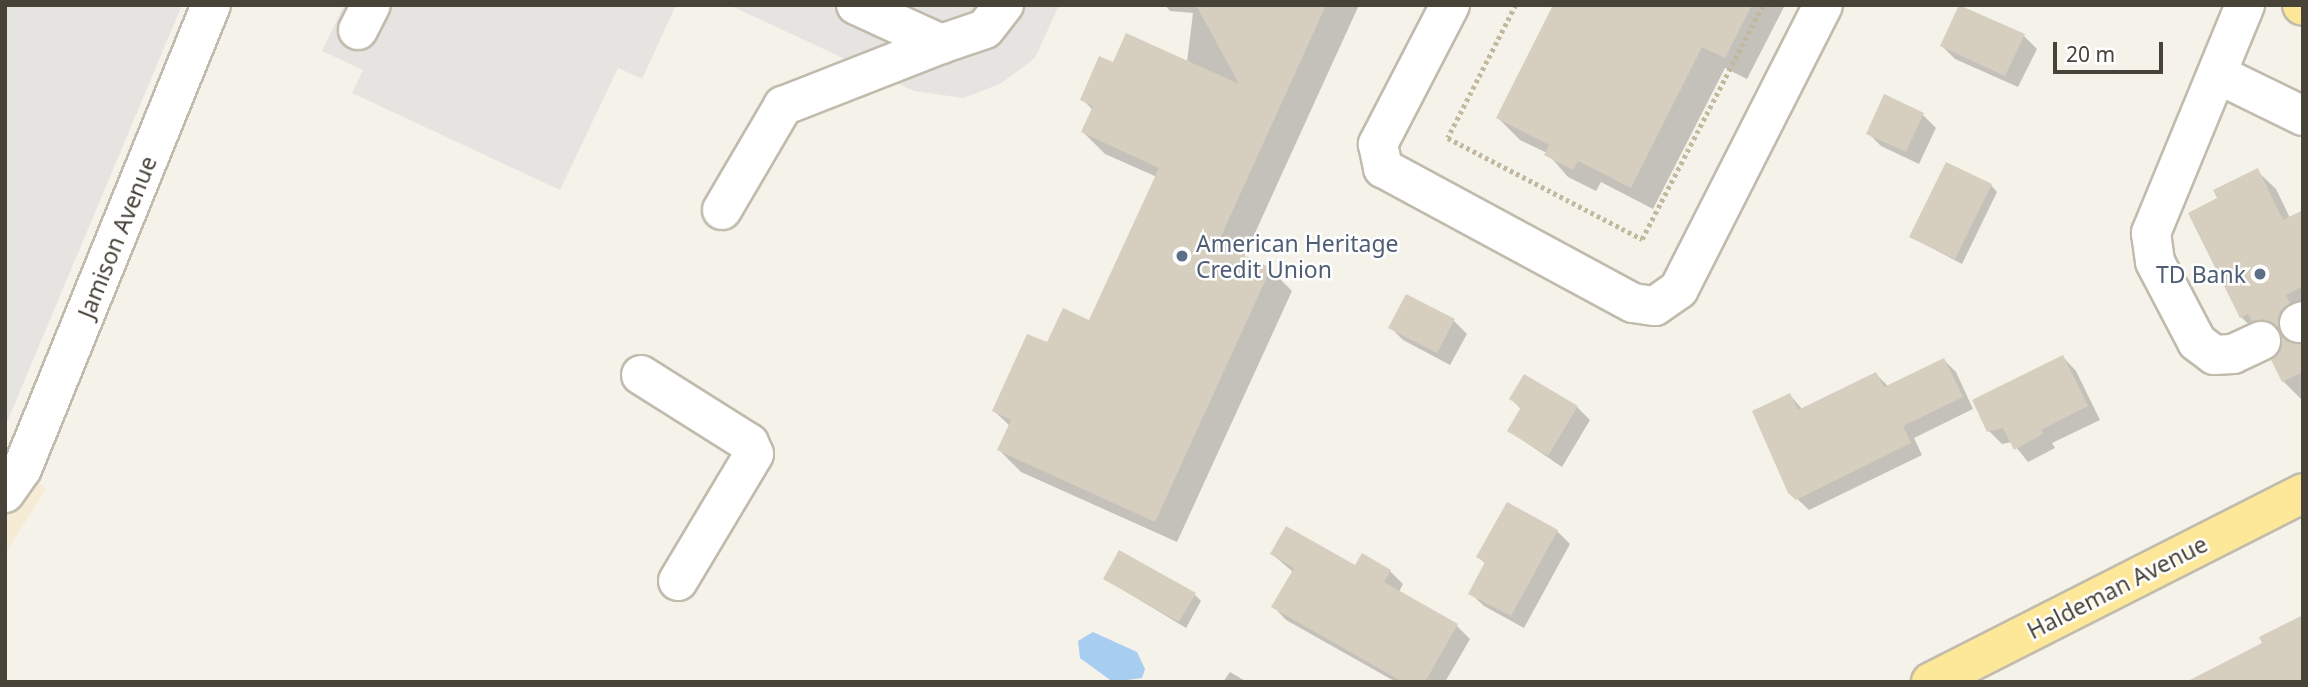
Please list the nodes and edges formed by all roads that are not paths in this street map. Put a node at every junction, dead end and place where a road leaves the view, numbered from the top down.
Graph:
1 (211, 5) edge
2 (856, 5) edge
3 (1004, 5) edge
4 (1450, 5) edge
5 (1823, 5) edge
6 (2245, 5) edge
7 (941, 44) junction
8 (2217, 74) junction
9 (2303, 116) edge
10 (722, 210) dead end
11 (2261, 341) dead end
12 (641, 375) dead end
13 (14, 481) edge
14 (2303, 493) edge
15 (678, 581) dead end
16 (1931, 682) edge

1 - 13 street, Jamison Avenue
2 - 7 street
3 - 7 street
4 - 5 street
6 - 8 street
7 - 10 street
8 - 9 street
8 - 11 street
12 - 15 street
14 - 16 main road, Haldeman Avenue

